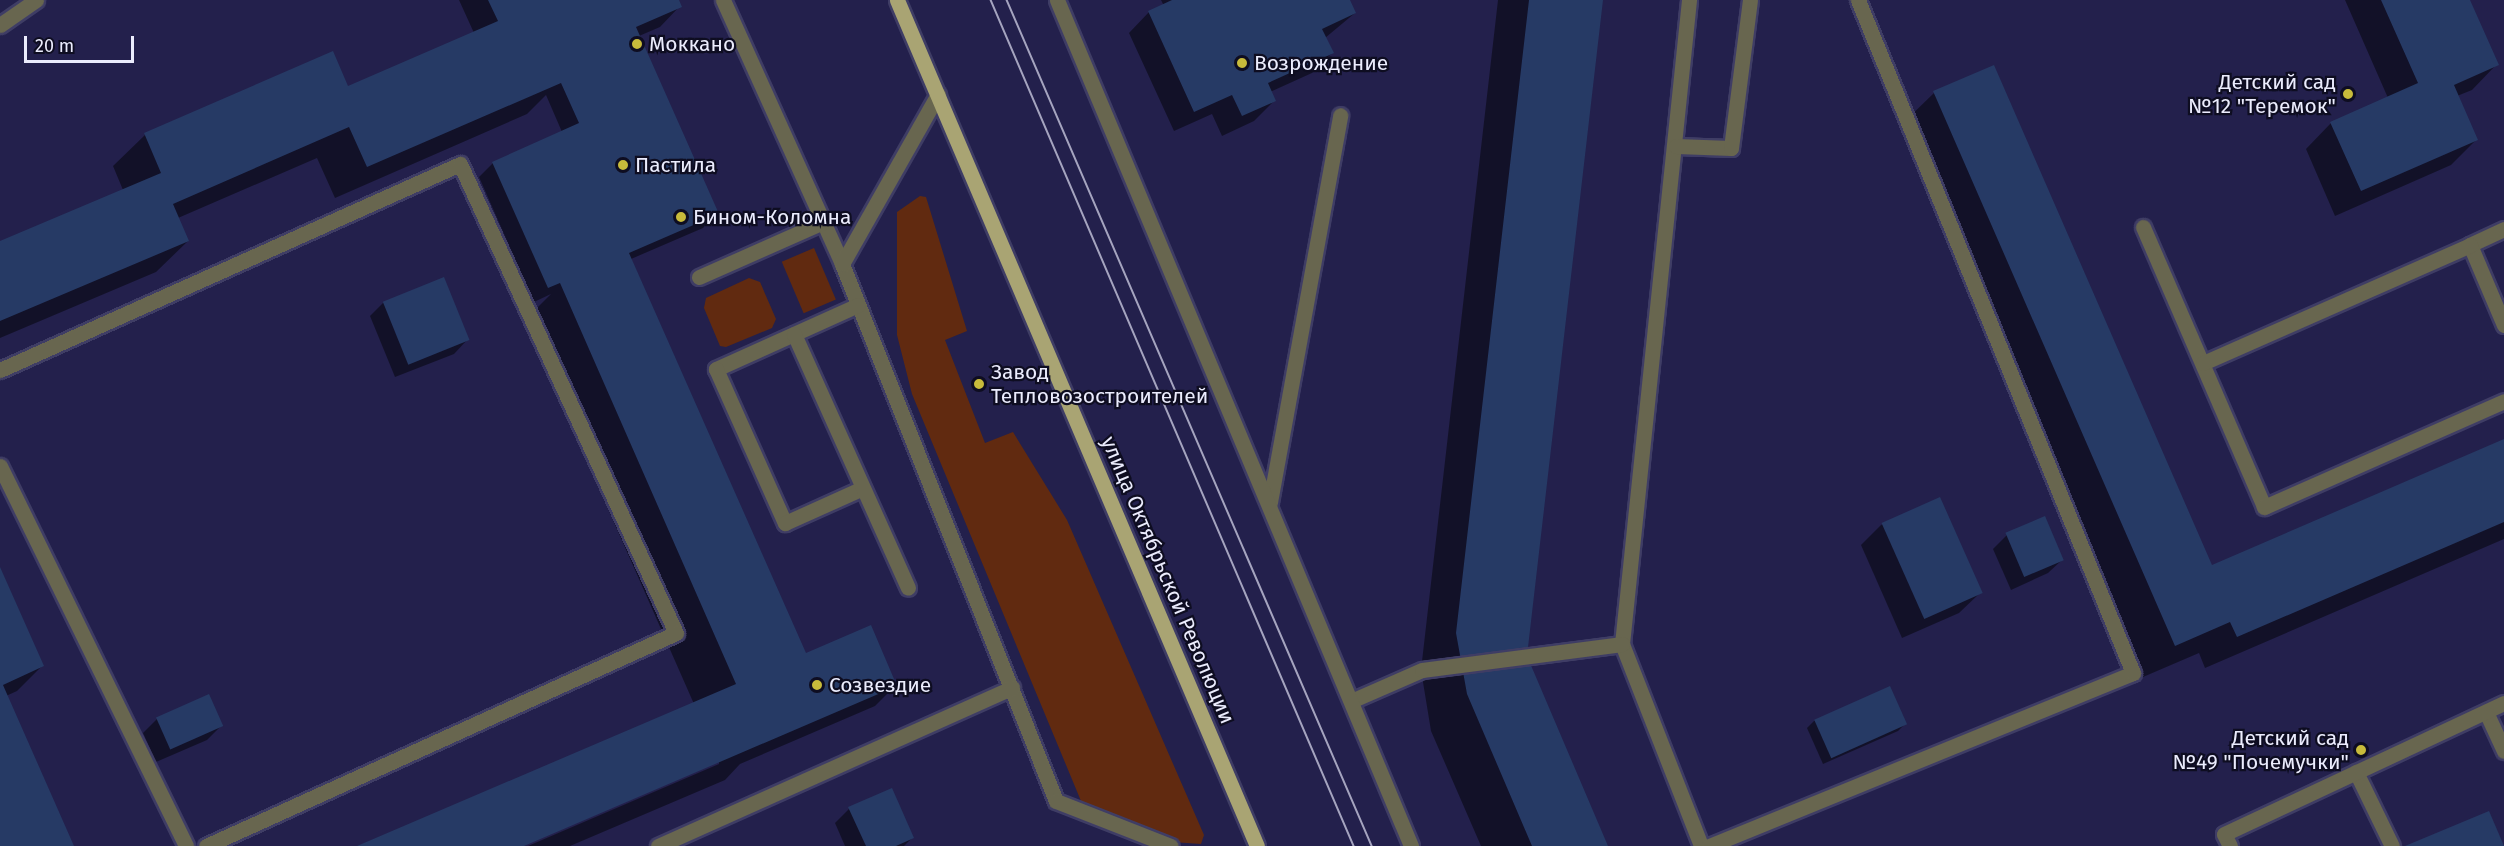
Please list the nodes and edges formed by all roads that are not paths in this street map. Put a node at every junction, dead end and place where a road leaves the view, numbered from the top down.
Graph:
1 (36, 0) edge
2 (723, 0) edge
3 (897, 0) edge
4 (1057, 0) edge
5 (1689, 0) edge
6 (1750, 0) edge
7 (1858, 0) edge
8 (0, 26) edge
9 (938, 94) junction
10 (1340, 116) dead end
11 (1676, 146) junction
12 (823, 222) junction
13 (2143, 227) dead end
14 (2504, 229) edge
15 (2470, 245) junction
16 (842, 264) junction
17 (699, 277) dead end
18 (858, 305) junction
19 (2504, 325) edge
20 (794, 334) junction
21 (2203, 363) junction
22 (0, 370) edge
23 (2504, 401) edge
24 (0, 466) edge
25 (863, 488) junction
26 (1270, 502) junction
27 (908, 588) dead end
28 (1622, 644) junction
29 (1012, 688) junction
30 (1351, 701) junction
31 (2504, 703) edge
32 (2486, 712) junction
33 (2504, 751) edge
34 (2356, 772) junction
35 (186, 846) edge
36 (206, 846) edge
37 (658, 846) edge
38 (1171, 846) edge
39 (1257, 846) edge
40 (1411, 846) edge
41 (1701, 846) edge
42 (1709, 846) edge
43 (2230, 846) edge
44 (2392, 846) edge

1 - 8 street
2 - 12 street
3 - 9 main road, улица Октябрьской Революции
4 - 26 street
5 - 11 street
6 - 11 street
7 - 42 street
9 - 16 street
9 - 39 main road, улица Октябрьской Революции
10 - 26 street
11 - 28 street
12 - 16 street
12 - 17 street
13 - 21 street
14 - 15 street
15 - 19 street
15 - 21 street
16 - 18 street
18 - 20 street
18 - 29 street
20 - 25 street
20 - 25 street
21 - 23 street
22 - 36 street
24 - 35 street
25 - 27 street
26 - 30 street
28 - 30 street
28 - 41 street
29 - 37 street
29 - 38 street
30 - 40 street
31 - 32 street
32 - 33 street
32 - 34 street
34 - 43 street
34 - 44 street

